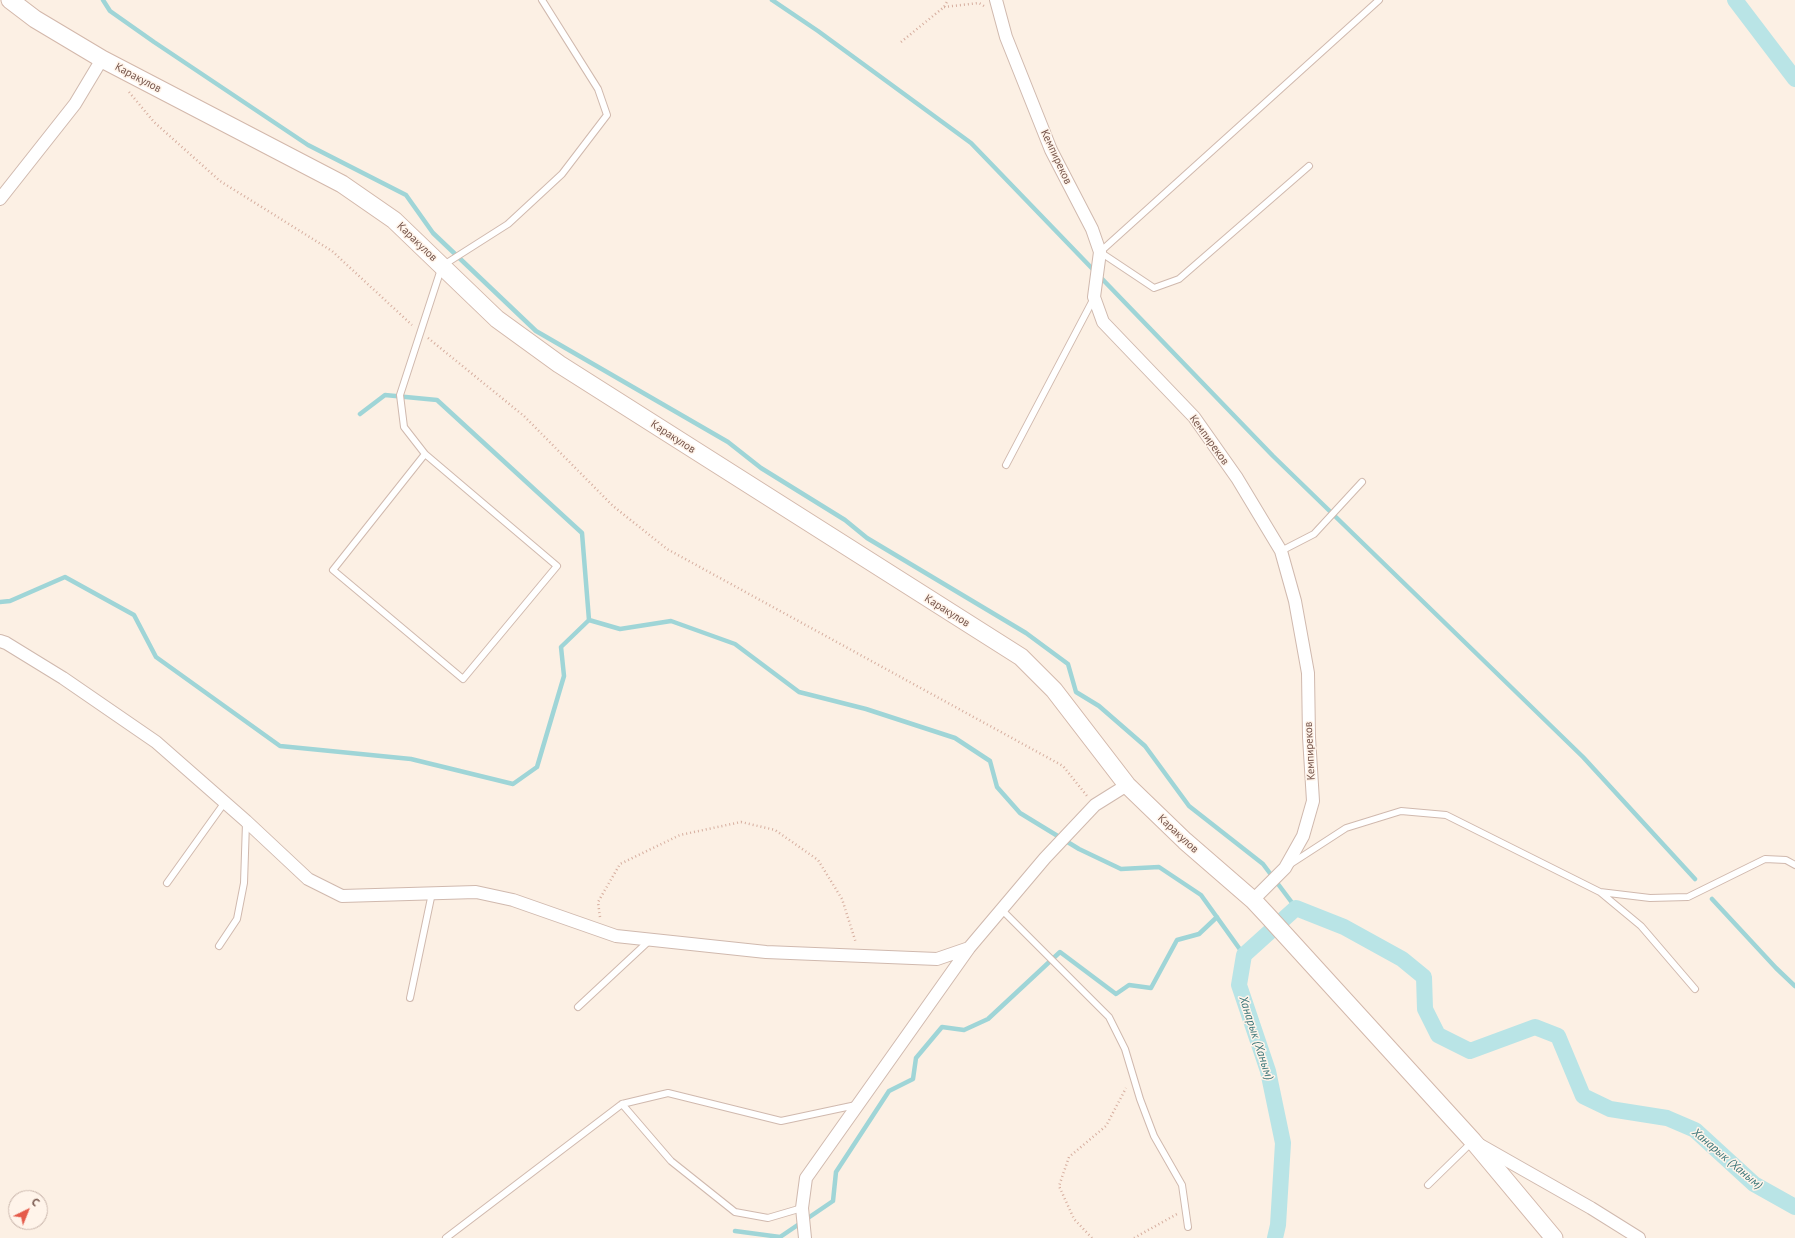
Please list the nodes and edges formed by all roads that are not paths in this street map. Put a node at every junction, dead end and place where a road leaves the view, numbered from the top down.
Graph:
1 (10, 0) edge
2 (542, 0) edge
3 (996, 0) edge
4 (1379, 0) edge
5 (102, 59) junction
6 (1309, 166) dead end
7 (0, 199) edge
8 (1100, 256) junction
9 (442, 266) junction
10 (1095, 291) junction
11 (425, 454) junction
12 (1006, 465) dead end
13 (1362, 482) dead end
14 (1281, 551) junction
15 (0, 641) edge
16 (1127, 785) junction
17 (224, 802) junction
18 (246, 821) junction
19 (1795, 865) edge
20 (1284, 868) junction
21 (166, 883) dead end
22 (1600, 892) junction
23 (432, 893) junction
24 (1252, 900) junction
25 (1002, 910) junction
26 (651, 939) junction
27 (219, 946) dead end
28 (969, 948) junction
29 (1695, 988) dead end
30 (410, 998) dead end
31 (578, 1007) dead end
32 (622, 1104) junction
33 (858, 1105) junction
34 (1474, 1141) junction
35 (1428, 1185) dead end
36 (802, 1208) junction
37 (1188, 1227) dead end
38 (446, 1238) edge
39 (805, 1238) edge
40 (1554, 1238) edge
41 (1639, 1238) edge

1 - 5 main road, Каракулов
2 - 9 lane
3 - 8 street, Кемпиреков
4 - 8 lane
5 - 7 street
5 - 9 main road, Каракулов
6 - 8 lane
8 - 10 street, Кемпиреков
9 - 11 lane
9 - 16 main road, Каракулов
10 - 12 lane
10 - 14 street, Кемпиреков
11 - 11 lane
13 - 14 lane
14 - 20 street, Кемпиреков
15 - 17 street
16 - 24 main road, Каракулов
16 - 25 street
17 - 18 street
17 - 21 lane
18 - 23 street
18 - 27 lane
19 - 22 lane
20 - 22 lane
20 - 24 street, Кемпиреков
22 - 29 lane
23 - 26 street
23 - 30 lane
24 - 34 main road, Каракулов
25 - 28 street
25 - 37 lane
26 - 28 street
26 - 31 lane
28 - 33 street
32 - 33 lane
32 - 36 lane
32 - 38 lane
33 - 36 street
34 - 35 lane
34 - 40 main road, Каракулов
34 - 41 street
36 - 39 street

